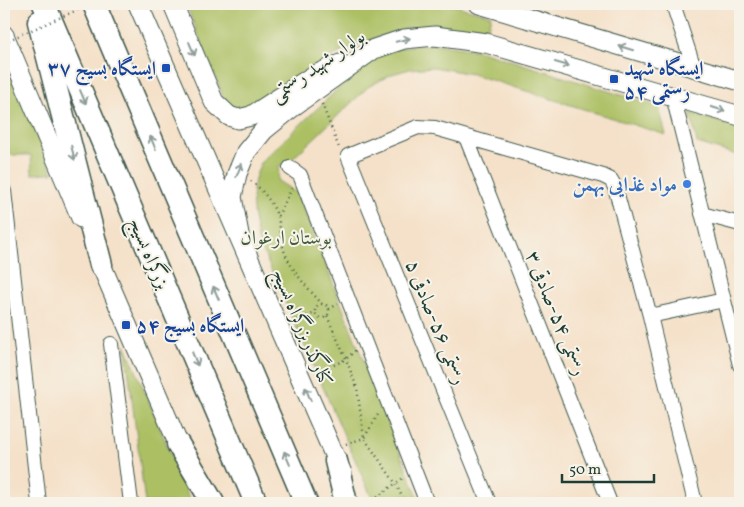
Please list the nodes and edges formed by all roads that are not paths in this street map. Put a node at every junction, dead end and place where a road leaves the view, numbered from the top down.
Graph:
1 (35, 4) edge
2 (44, 4) edge
3 (92, 4) edge
4 (138, 4) edge
5 (173, 4) edge
6 (479, 4) edge
7 (673, 4) edge
8 (4, 35) edge
9 (374, 49) junction
10 (694, 68) junction
11 (740, 82) edge
12 (673, 96) junction
13 (740, 116) edge
14 (466, 137) junction
15 (295, 171) road end
16 (4, 191) edge
17 (702, 214) junction
18 (740, 224) edge
19 (239, 234) junction
20 (101, 265) junction
21 (724, 300) junction
22 (650, 316) junction
23 (111, 344) dead end
24 (740, 365) edge
25 (178, 444) junction
26 (338, 453) junction
27 (40, 503) edge
28 (131, 503) edge
29 (203, 503) edge
30 (213, 503) edge
31 (256, 503) edge
32 (306, 503) edge
33 (346, 503) edge
34 (355, 503) edge
35 (427, 503) edge
36 (489, 503) edge
37 (610, 503) edge
38 (695, 503) edge

1 -> 20 highway
2 -> 31 highway, بزرگراه بسیج
32 -> 3 highway
4 - 19 main road, کنارگذربزرگراه بسیج
5 -> 9 main road
10 -> 6 main road
7 - 10 street
8 - 20 main road
9 -> 12 main road, بولوار شهید رستمی
19 -> 9 main road, بولوار شهید رستمی
10 - 11 main road
12 -> 13 main road, بولوار شهید رستمی
12 - 17 street
14 - 22 street
14 - 36 street, رستمی ۵۶-صادقی ۵
14 - 37 street, رستمی ۵۴-صادقی ۳
15 - 35 street
16 - 27 street
17 - 18 street
17 - 21 street
26 -> 19 main road, کنارگذربزرگراه بسیج
20 - 25 main road
21 - 22 street
21 - 24 street
22 - 38 street
23 - 28 street
25 - 29 main road
25 - 30 highway
26 - 33 highway
26 - 34 main road, کنارگذربزرگراه بسیج

